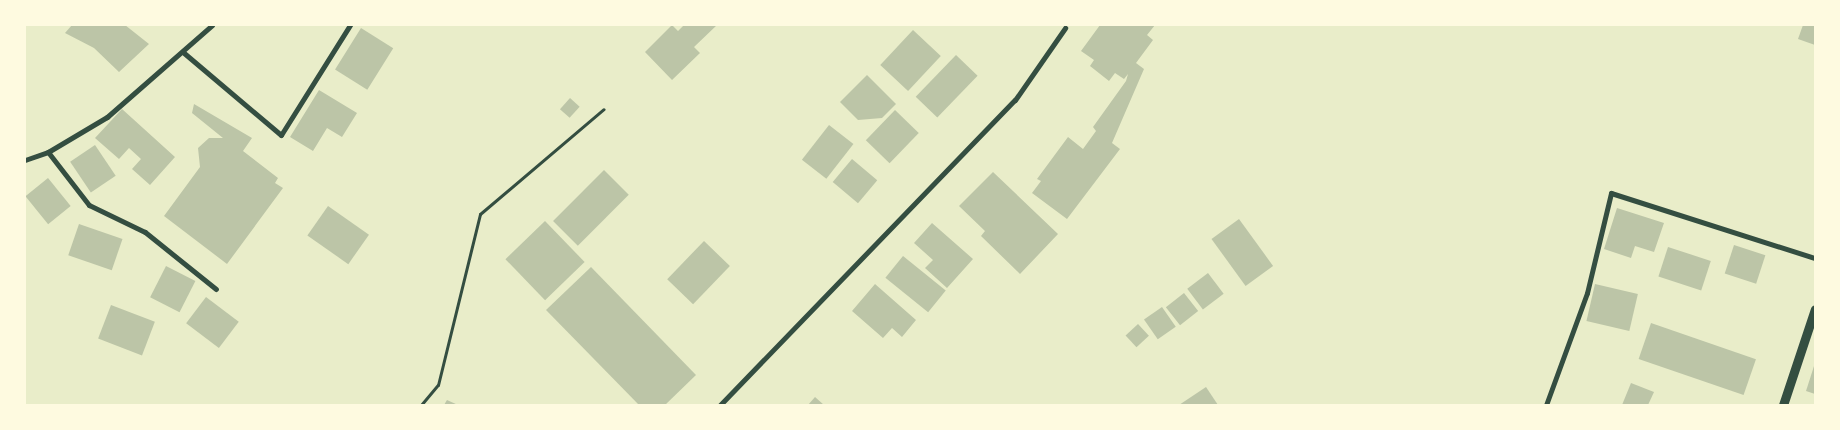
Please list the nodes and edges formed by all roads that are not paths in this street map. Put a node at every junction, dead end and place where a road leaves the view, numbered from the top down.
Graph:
1 (212, 25) edge
2 (350, 25) edge
3 (1064, 28) dead end
4 (184, 53) junction
5 (48, 152) junction
6 (25, 160) edge
7 (1815, 258) edge
8 (216, 289) dead end
9 (1815, 309) edge
10 (720, 405) edge
11 (1546, 405) edge
12 (1783, 405) edge

1 - 4 street
2 - 4 street
3 - 10 street
4 - 5 street
5 - 6 street
5 - 8 street
7 - 11 street
9 - 12 street

